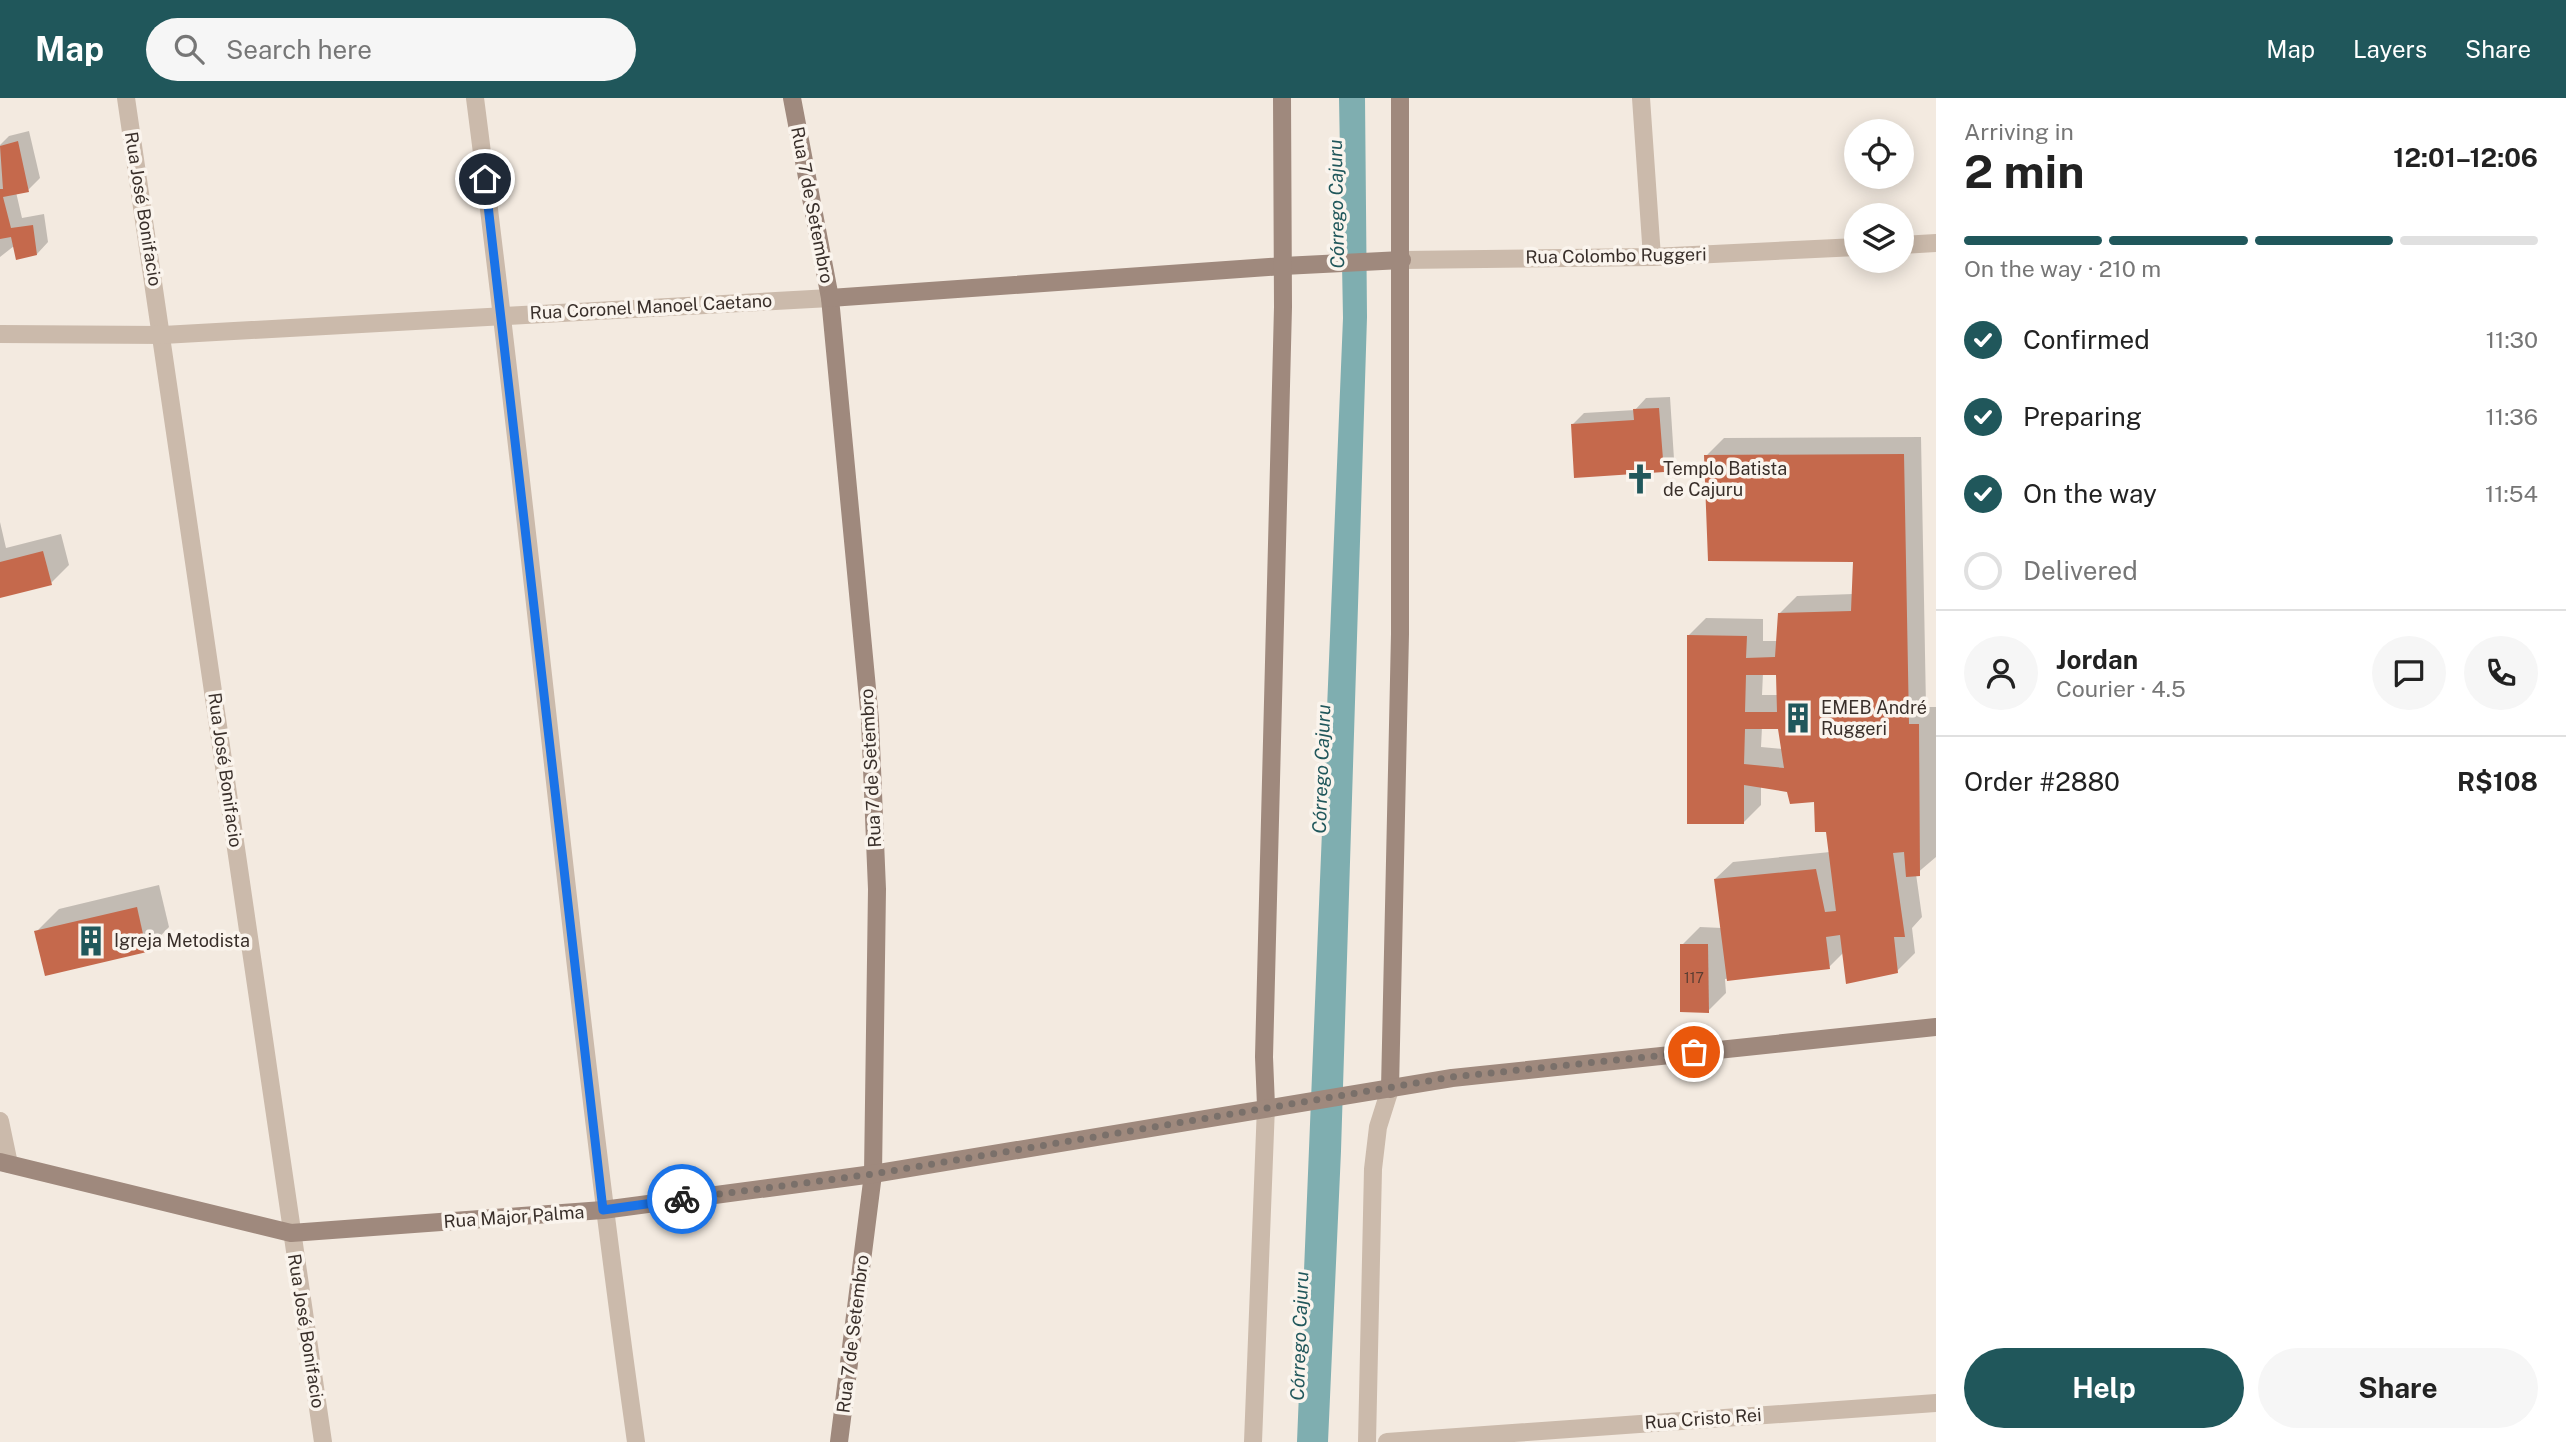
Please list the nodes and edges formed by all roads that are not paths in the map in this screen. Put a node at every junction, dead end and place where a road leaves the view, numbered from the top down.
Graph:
1 (126, 98) edge
2 (475, 98) edge
3 (792, 98) edge
4 (1282, 98) edge
5 (1400, 98) edge
6 (1641, 98) edge
7 (1936, 243) edge
8 (1914, 244) edge
9 (1844, 248) edge
10 (1652, 257) junction
11 (1402, 260) junction
12 (1301, 265) joint
13 (1283, 266) junction
14 (830, 298) junction
15 (503, 314) junction
16 (0, 334) edge
17 (163, 335) junction
18 (1936, 1027) edge
19 (1390, 1089) junction
20 (1273, 1105) junction
21 (0, 1121) edge
22 (5, 1163) edge
23 (873, 1174) junction
24 (603, 1210) junction
25 (291, 1233) junction
26 (1936, 1403) edge
27 (323, 1442) edge
28 (636, 1442) edge
29 (839, 1442) edge
30 (1253, 1442) edge
31 (1367, 1442) edge
32 (1387, 1442) edge

1 - 17 street, Rua José Bonifacio
2 - 15 street
3 - 14 street, Rua 7 de Setembro
4 - 13 street
5 - 11 street
6 - 10 street
7 - 8 street
9 - 10 street, Rua Colombo Ruggeri
10 - 11 street, Rua Colombo Ruggeri
11 - 12 street, Rua Colombo Ruggeri
11 - 19 street
12 - 13 street, Rua Coronel Manoel Caetano
13 - 14 street, Rua Coronel Manoel Caetano
13 - 20 street
14 - 15 street, Rua Coronel Manoel Caetano
14 - 23 street, Rua 7 de Setembro
15 - 17 street, Rua Coronel Manoel Caetano
15 - 24 street
16 - 17 street, Rua Coronel Manoel Caetano
17 - 25 street, Rua José Bonifacio
18 - 19 street, Rua Major Palma
19 - 20 street, Rua Major Palma
19 - 31 street
20 - 23 street, Rua Major Palma
20 - 30 street
21 - 22 street
22 - 25 street, Rua Major Palma
23 - 24 street, Rua Major Palma
23 - 29 street, Rua 7 de Setembro
24 - 25 street, Rua Major Palma
24 - 28 street
25 - 27 street, Rua José Bonifacio
26 - 32 street, Rua Cristo Rei

